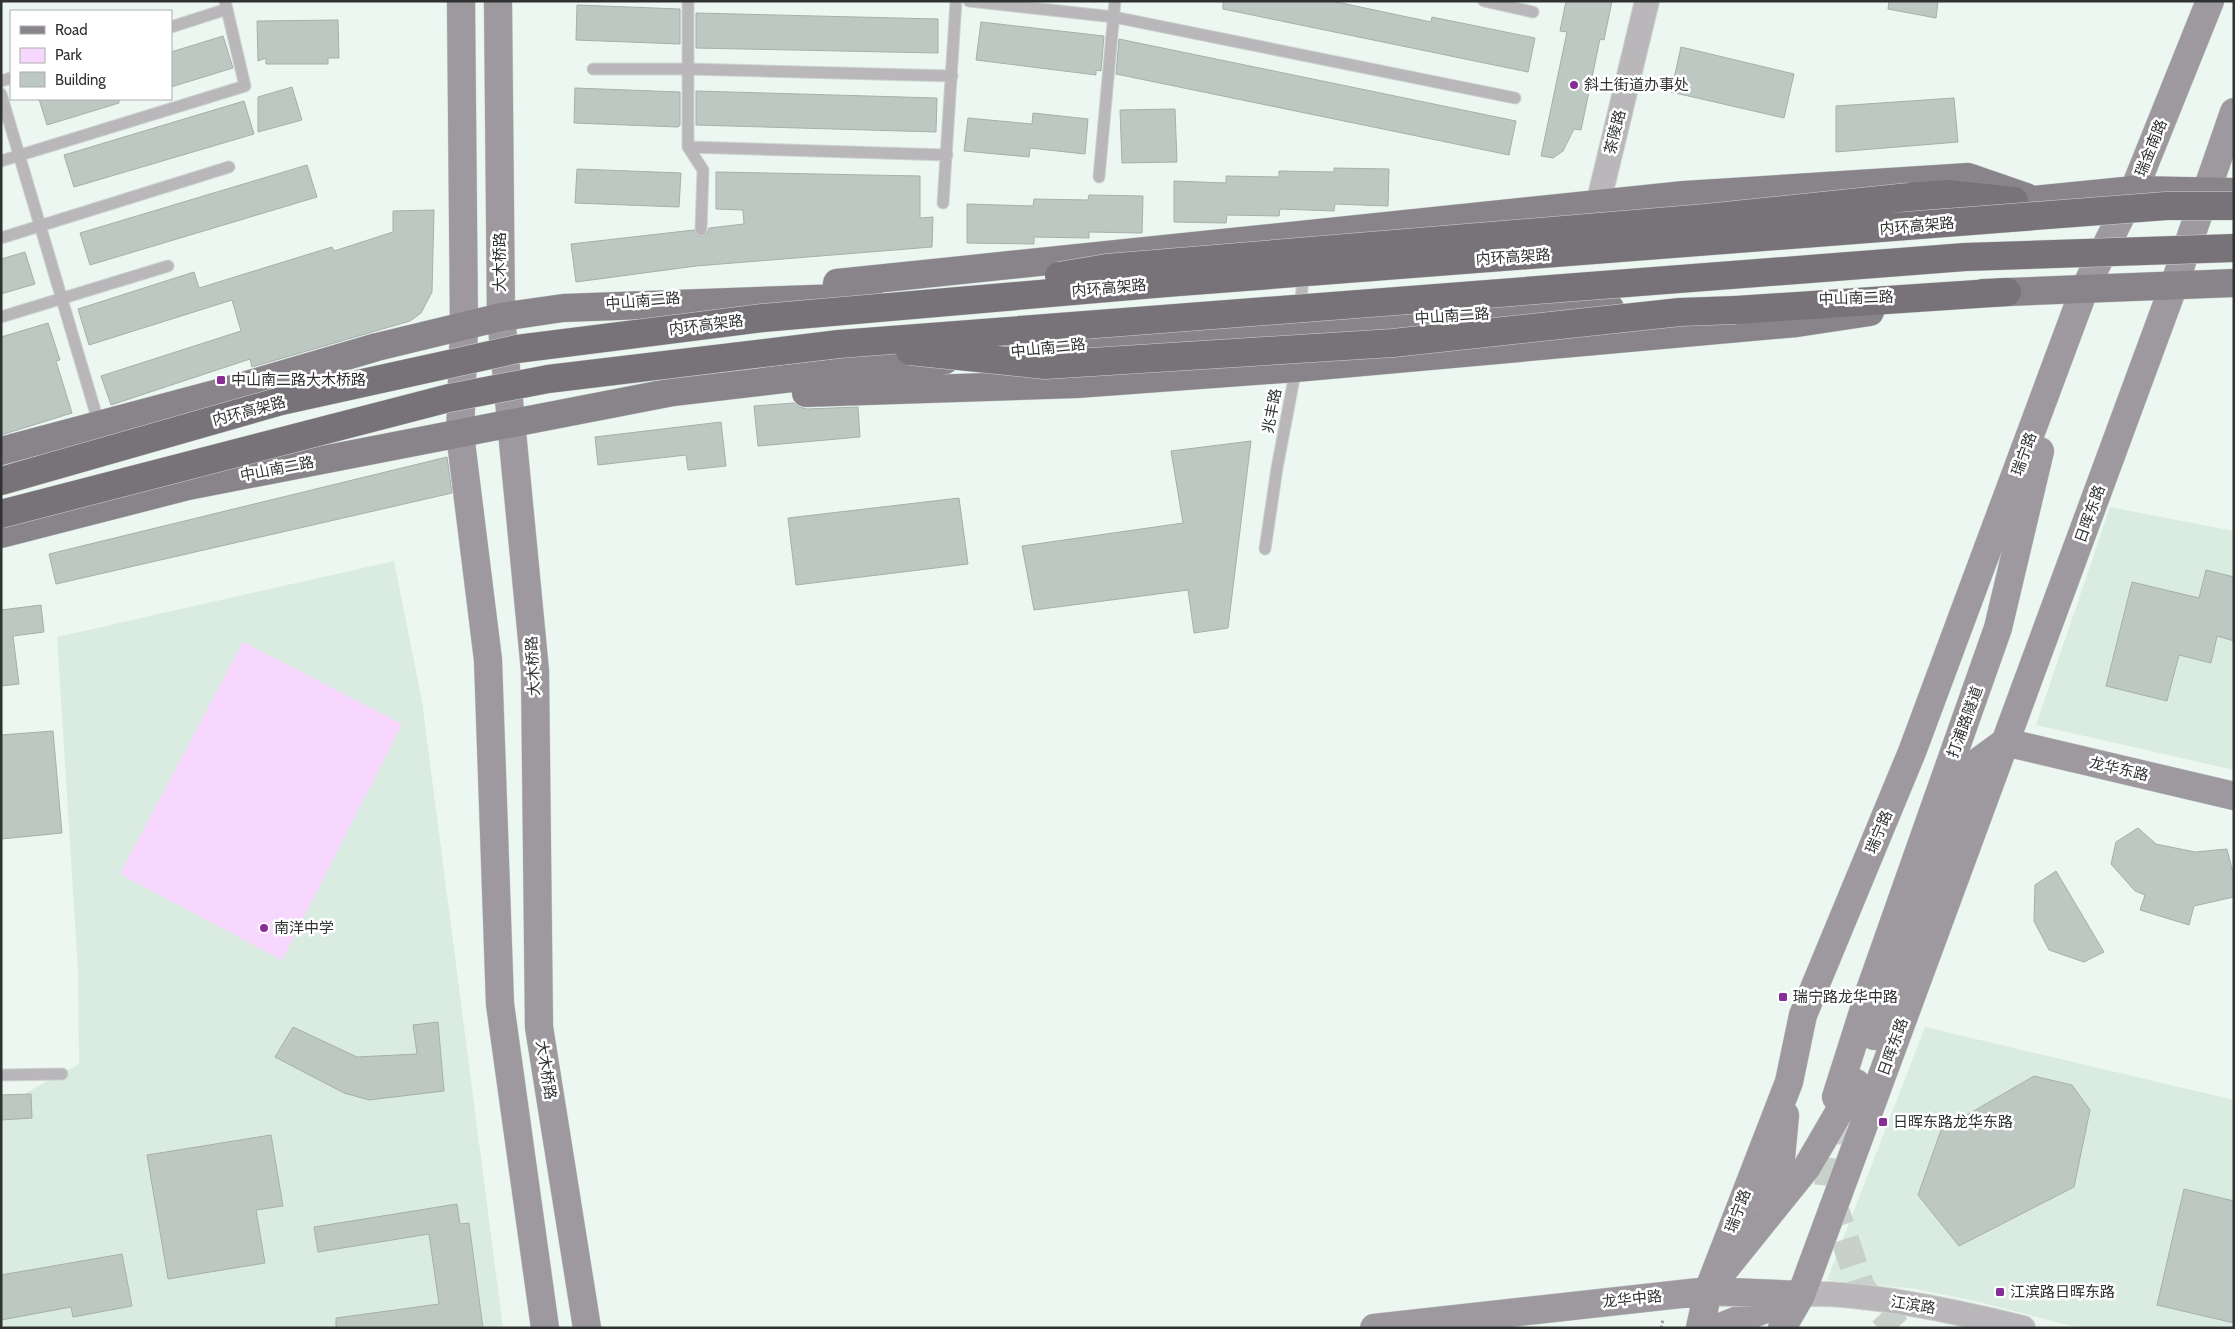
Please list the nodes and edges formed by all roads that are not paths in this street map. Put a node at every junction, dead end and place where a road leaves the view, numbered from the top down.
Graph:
1 (461, 1) edge
2 (498, 1) edge
3 (688, 1) edge
4 (956, 1) edge
5 (968, 1) edge
6 (1116, 1) edge
7 (1484, 1) edge
8 (1647, 1) edge
9 (2210, 1) edge
10 (226, 5) edge
11 (1533, 12) dead end
12 (1114, 18) junction
13 (172, 27) edge
14 (592, 69) dead end
15 (687, 69) junction
16 (952, 76) junction
17 (1, 94) edge
18 (1515, 98) dead end
19 (2234, 112) edge
20 (688, 146) junction
21 (947, 154) junction
22 (20, 156) junction
23 (1, 161) edge
24 (229, 167) dead end
25 (1099, 177) dead end
26 (2134, 190) junction
27 (2206, 192) junction
28 (2234, 192) edge
29 (2025, 200) junction
30 (944, 203) dead end
31 (1598, 204) junction
32 (2234, 206) edge
33 (40, 225) junction
34 (701, 230) dead end
35 (1, 238) edge
36 (2234, 248) edge
37 (168, 266) dead end
38 (1303, 279) junction
39 (2234, 283) edge
40 (2174, 285) junction
41 (2084, 290) junction
42 (2007, 292) junction
43 (62, 299) junction
44 (563, 308) junction
45 (826, 313) junction
46 (1, 317) edge
47 (501, 317) junction
48 (464, 326) junction
49 (1299, 327) junction
50 (2067, 338) junction
51 (839, 344) junction
52 (1296, 368) junction
53 (672, 392) junction
54 (98, 424) junction
55 (511, 425) junction
56 (460, 434) junction
57 (1, 450) edge
58 (1, 481) edge
59 (1, 514) edge
60 (1, 534) edge
61 (1265, 549) dead end
62 (2005, 742) junction
63 (2234, 796) edge
64 (1, 1074) edge
65 (62, 1074) dead end
66 (1788, 1082) junction
67 (1836, 1097) tunnel mouth
68 (1761, 1225) junction
69 (1708, 1291) junction
70 (1801, 1295) junction
71 (545, 1328) edge
72 (587, 1328) edge
73 (1374, 1328) edge
74 (1700, 1328) edge
75 (1718, 1328) edge
76 (1782, 1328) edge
77 (2023, 1328) edge

1 - 48 main road
2 - 47 main road, 大木桥路
3 - 15 lane
4 - 16 lane
5 - 12 lane
6 - 12 lane
7 - 11 lane
8 - 31 street, 茶陵路
9 - 26 main road, 瑞金南路
10 - 13 lane
10 - 22 lane
12 - 18 lane
12 - 25 lane
14 - 15 lane
15 - 16 lane
15 - 20 lane
16 - 21 lane
17 - 22 lane
19 - 27 main road
20 - 21 lane
20 - 34 lane
21 - 30 lane
22 - 23 lane
22 - 33 lane
24 - 33 lane
26 - 27 main road, 中山南二路
26 - 29 main road, 中山南二路
26 - 41 main road, 瑞金南路
27 - 28 main road, 中山南二路
27 - 40 main road
29 - 31 main road, 中山南二路
29 - 38 main road, 中山南二路
29 - 45 highway, bridge
31 - 44 main road, 中山南二路
32 - 45 highway, 内环高架路, bridge
33 - 35 lane
33 - 43 lane
36 - 51 highway, bridge
37 - 43 lane
38 - 44 main road, 中山南二路
38 - 49 lane, 兆丰路
39 - 40 main road, 中山南二路
40 - 41 main road, 中山南二路
40 - 62 main road, 日晖东路
41 - 42 main road, 中山南二路
41 - 50 main road
42 - 49 main road, 中山南二路
42 - 51 highway, bridge
42 - 52 main road, 中山南二路
43 - 46 lane
43 - 54 lane
44 - 47 main road, 中山南二路
45 - 58 highway, 内环高架路, bridge
47 - 48 main road, 中山南二路
47 - 55 main road, 大木桥路
48 - 54 main road, 中山南二路
48 - 56 main road
49 - 52 lane, 兆丰路
49 - 53 main road, 中山南二路
50 - 66 main road, 瑞宁路
50 - 67 main road, 打浦路隧道
51 - 59 highway, bridge
52 - 53 main road, 中山南二路
52 - 61 lane, 兆丰路
53 - 55 main road, 中山南二路
54 - 57 main road, 中山南二路
55 - 56 main road, 中山南二路
55 - 72 main road, 大木桥路
56 - 60 main road, 中山南二路
56 - 71 main road
62 - 63 main road, 龙华东路
62 - 68 main road, 日晖东路
62 - 70 main road, 日晖东路
64 - 65 lane
66 - 68 main road, 日晖东路
66 - 69 main road, 瑞宁路
68 - 69 main road, 日晖东路
69 - 70 main road, 龙华中路
69 - 73 main road, 龙华中路
69 - 74 main road, 瑞宁路
70 - 75 main road
70 - 76 main road
70 - 77 street, 江滨路

